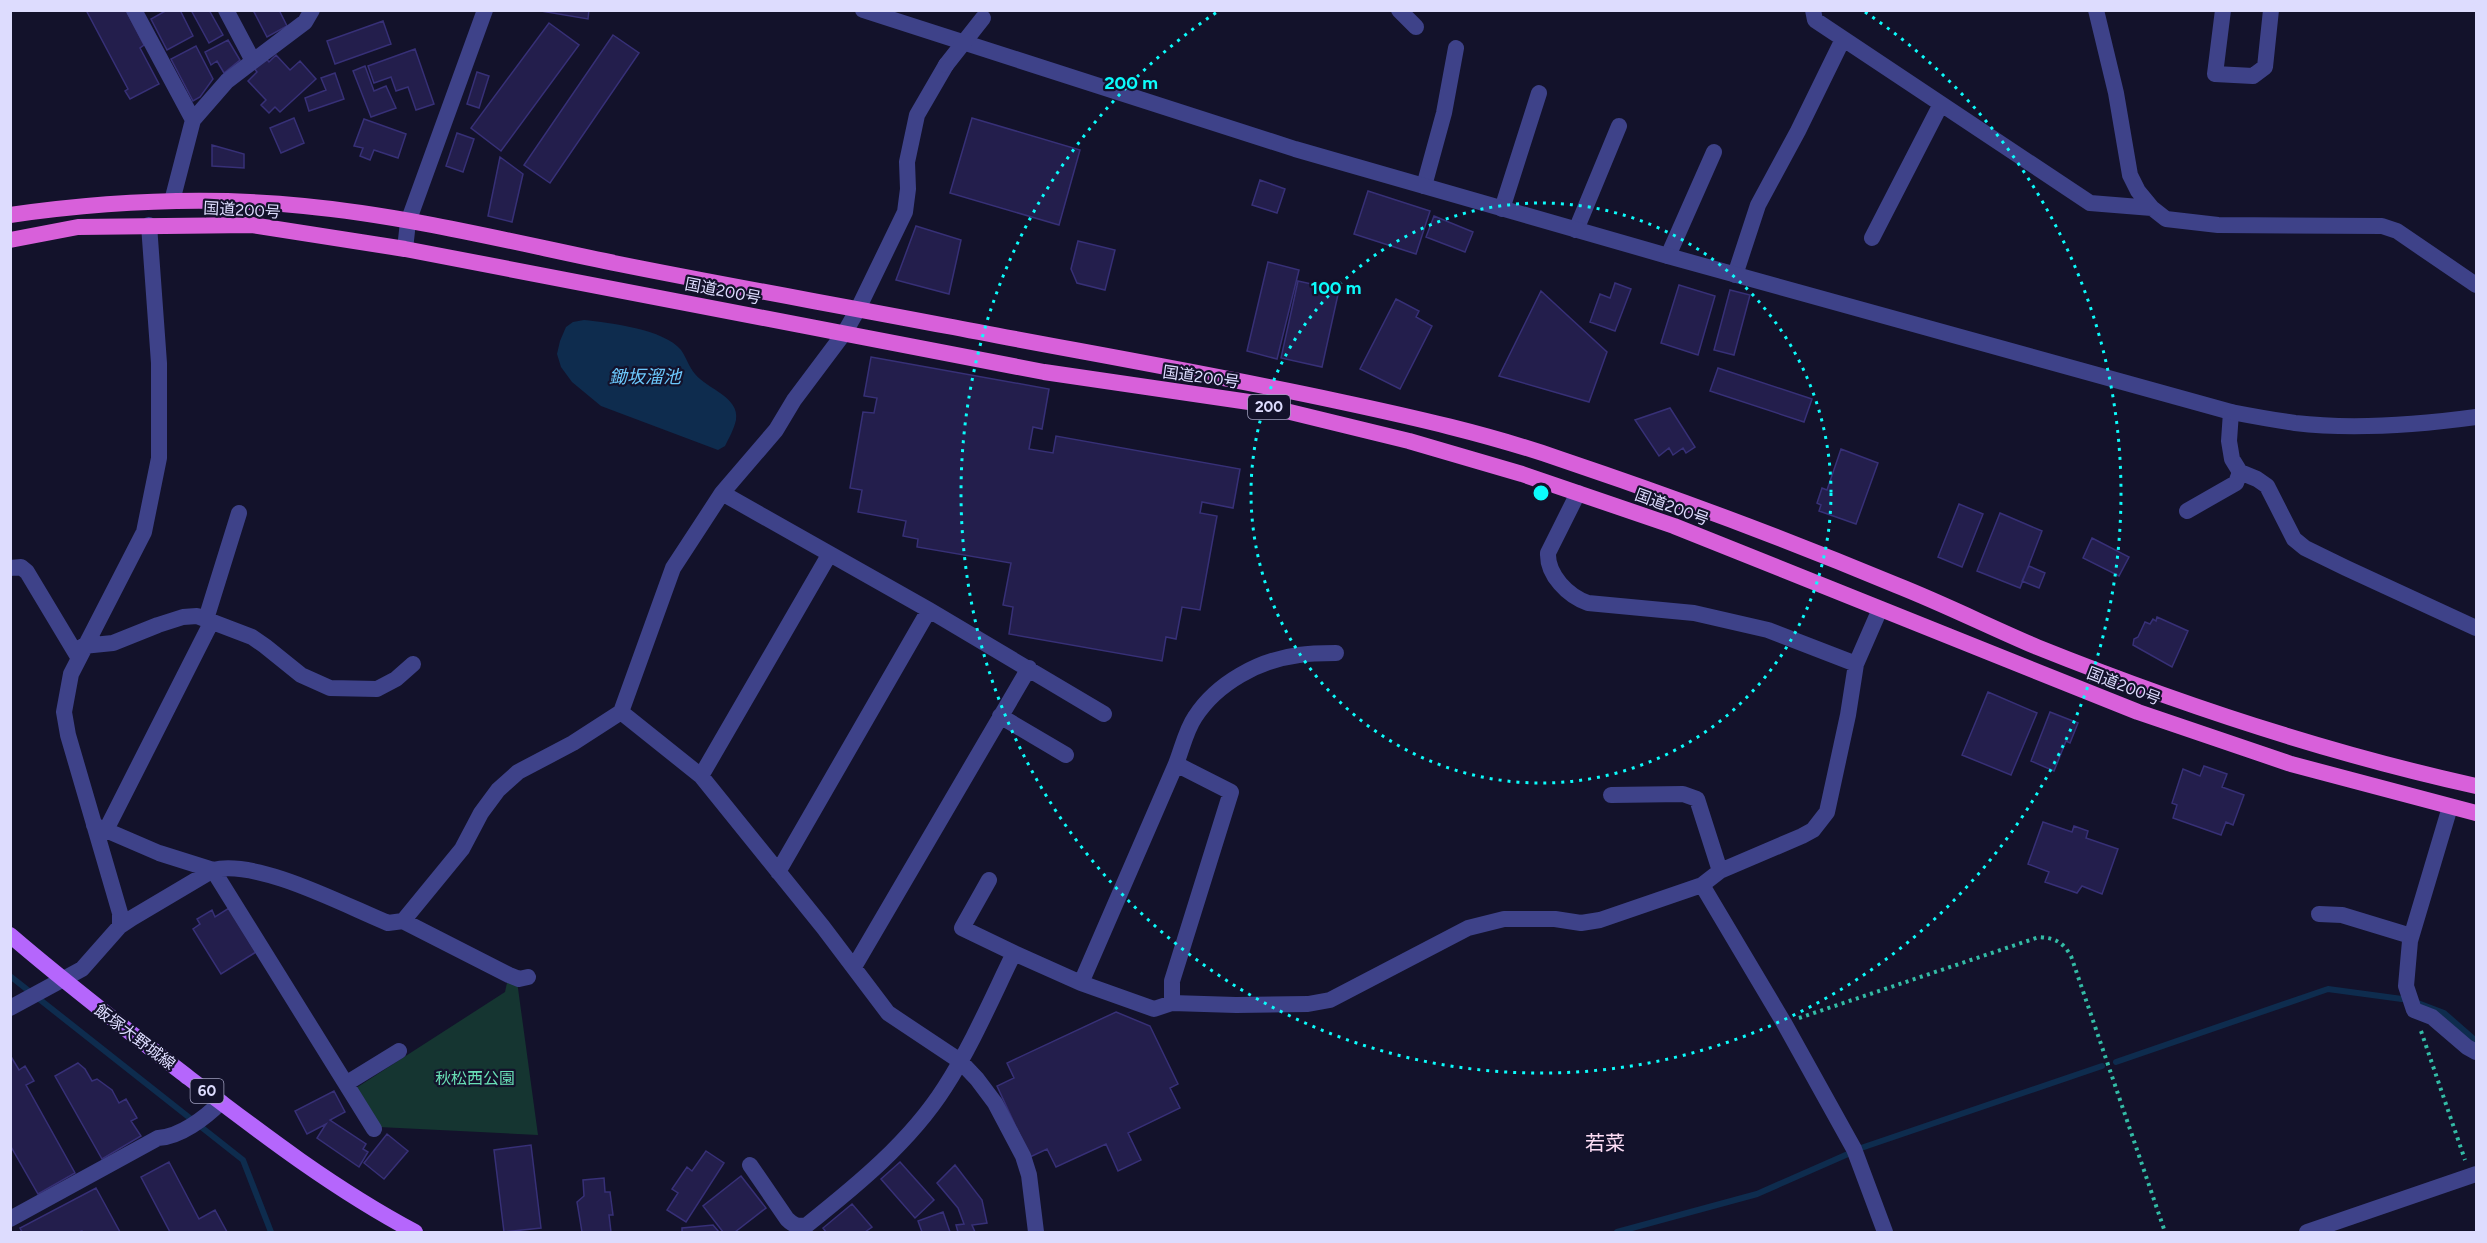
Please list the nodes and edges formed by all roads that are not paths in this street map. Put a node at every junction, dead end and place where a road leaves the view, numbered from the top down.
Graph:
1 (134, 10) edge
2 (226, 10) edge
3 (312, 10) edge
4 (485, 10) edge
5 (863, 10) edge
6 (1399, 10) edge
7 (1813, 10) edge
8 (2096, 10) edge
9 (2223, 10) edge
10 (2271, 10) edge
11 (986, 14) edge
12 (1416, 27) dead end
13 (1843, 39) junction
14 (1456, 48) dead end
15 (254, 61) junction
16 (1539, 93) dead end
17 (1941, 104) junction
18 (193, 120) junction
19 (1619, 126) dead end
20 (1714, 152) dead end
21 (1424, 186) junction
22 (172, 201) junction
23 (1502, 208) junction
24 (2152, 208) junction
25 (10, 215) edge
26 (408, 222) junction
27 (149, 225) junction
28 (1576, 230) junction
29 (1872, 238) dead end
30 (10, 240) edge
31 (405, 249) junction
32 (1668, 256) junction
33 (1735, 275) junction
34 (2476, 285) edge
35 (858, 309) junction
36 (845, 332) junction
37 (2231, 412) junction
38 (2476, 417) edge
39 (2240, 472) junction
40 (722, 493) junction
41 (1578, 493) junction
42 (2187, 511) dead end
43 (239, 513) dead end
44 (829, 555) junction
45 (10, 568) edge
46 (1880, 609) junction
47 (929, 610) junction
48 (209, 620) junction
49 (2476, 628) edge
50 (80, 652) junction
51 (1336, 653) dead end
52 (413, 663) dead end
53 (1856, 664) junction
54 (1029, 668) junction
55 (621, 712) junction
56 (1104, 714) dead end
57 (1000, 716) junction
58 (1066, 755) dead end
59 (1176, 764) junction
60 (701, 776) junction
61 (2476, 786) edge
62 (1611, 795) dead end
63 (2450, 807) junction
64 (2476, 813) edge
65 (100, 827) junction
66 (213, 870) junction
67 (778, 872) junction
68 (1720, 872) junction
69 (988, 880) dead end
70 (1702, 885) junction
71 (2319, 914) dead end
72 (403, 921) junction
73 (120, 926) junction
74 (10, 934) edge
75 (2411, 936) junction
76 (1014, 953) junction
77 (854, 967) junction
78 (528, 977) dead end
79 (56, 983) junction
80 (1081, 983) junction
81 (1172, 1003) junction
82 (18, 1004) edge
83 (399, 1051) dead end
84 (2476, 1052) edge
85 (960, 1061) junction
86 (347, 1083) junction
87 (215, 1107) junction
88 (374, 1129) dead end
89 (750, 1165) dead end
90 (2473, 1175) edge
91 (10, 1219) edge
92 (415, 1233) edge
93 (1036, 1233) edge
94 (1885, 1233) edge
95 (2307, 1233) edge

1 - 18 street
2 - 15 street
3 - 15 street
4 - 26 street
5 - 21 street
6 - 12 street
7 - 13 street
8 - 24 street
9 - 10 street
11 - 35 street, bridge
13 - 17 street
13 - 33 street
14 - 21 street
15 - 18 street
16 - 23 street
17 - 24 street
17 - 29 street
18 - 22 street
19 - 28 street
20 - 32 street
21 - 23 street
22 - 25 highway, 国道200号 / 200
22 - 26 highway, 国道200号 / 200
23 - 28 street
24 - 34 street
26 - 31 street
26 - 35 highway, 国道200号 / 200
27 - 30 highway, 国道200号 / 200
27 - 31 highway, 国道200号 / 200
27 - 50 street
28 - 32 street
31 - 36 highway, 国道200号 / 200
32 - 33 street
33 - 37 street
35 - 36 street
35 - 61 highway, 国道200号 / 200
36 - 40 street
36 - 41 highway, 国道200号 / 200
37 - 38 street
37 - 39 street
39 - 42 street
39 - 49 street
40 - 44 street
40 - 55 street
41 - 46 highway, 国道200号 / 200
41 - 53 street
43 - 48 street
44 - 47 street
44 - 60 street
45 - 50 street
46 - 53 street
46 - 63 highway, 国道200号 / 200
47 - 54 street
47 - 67 street
48 - 50 street
48 - 52 street
48 - 65 street
50 - 65 street
51 - 59 street
53 - 68 street
54 - 56 street
54 - 57 street
55 - 60 street
55 - 72 street
57 - 58 street
57 - 77 street
59 - 80 street
59 - 81 street
60 - 67 street
62 - 68 street
63 - 64 highway, 国道200号 / 200
63 - 75 street
65 - 66 street
65 - 73 street
66 - 72 street
66 - 73 street
66 - 86 street
67 - 77 street
68 - 70 street
69 - 76 street
70 - 81 street
70 - 94 street
71 - 75 street
72 - 78 street
73 - 79 street
74 - 79 main road, 飯塚大野城線 / 60
75 - 84 street
76 - 80 street
76 - 85 street
77 - 85 street
79 - 82 street
79 - 87 main road, 飯塚大野城線 / 60
80 - 81 street
83 - 86 street
85 - 89 street
85 - 93 street
86 - 88 street
87 - 91 street
87 - 92 main road, 飯塚大野城線 / 60
90 - 95 street

